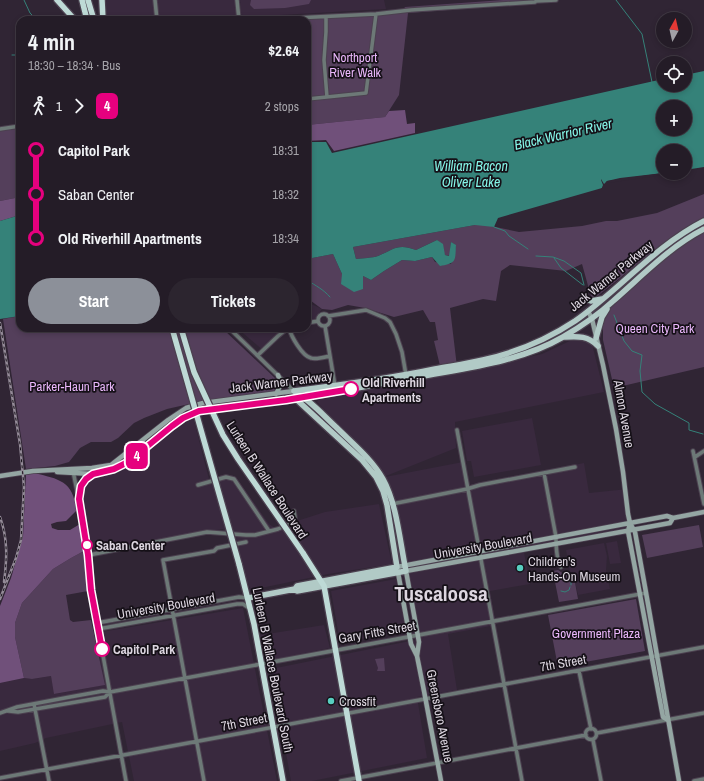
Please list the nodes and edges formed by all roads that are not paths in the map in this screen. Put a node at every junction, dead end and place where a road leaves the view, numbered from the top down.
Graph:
1 (57, 0) edge
2 (82, 0) edge
3 (88, 0) edge
4 (102, 0) edge
5 (155, 0) edge
6 (237, 0) edge
7 (556, 0) edge
8 (536, 1) edge
9 (376, 14) junction
10 (71, 16) edge
11 (86, 16) edge
12 (93, 16) edge
13 (103, 16) edge
14 (157, 16) edge
15 (239, 16) edge
16 (326, 17) junction
17 (311, 18) edge
18 (327, 97) junction
19 (311, 99) edge
20 (16, 127) edge
21 (0, 129) edge
22 (704, 221) edge
23 (704, 229) edge
24 (583, 298) dead end
25 (605, 298) junction
26 (611, 303) junction
27 (588, 311) junction
28 (328, 316) junction
29 (592, 319) junction
30 (318, 321) junction
31 (311, 322) edge
32 (325, 326) junction
33 (173, 332) edge
34 (182, 332) edge
35 (233, 332) edge
36 (284, 332) edge
37 (291, 332) edge
38 (562, 338) junction
39 (596, 338) junction
40 (598, 346) junction
41 (258, 355) junction
42 (330, 356) junction
43 (406, 375) junction
44 (278, 376) junction
45 (336, 387) junction
46 (294, 391) junction
47 (276, 394) junction
48 (321, 394) junction
49 (305, 398) junction
50 (296, 399) junction
51 (316, 408) junction
52 (457, 430) dead end
53 (693, 451) dead end
54 (704, 451) edge
55 (695, 457) junction
56 (575, 467) dead end
57 (73, 471) junction
58 (544, 473) junction
59 (93, 474) junction
60 (0, 476) edge
61 (198, 485) dead end
62 (467, 489) junction
63 (79, 499) junction
64 (390, 504) junction
65 (704, 504) edge
66 (294, 511) dead end
67 (704, 512) edge
68 (673, 518) junction
69 (630, 524) junction
70 (634, 530) junction
71 (269, 531) junction
72 (628, 531) junction
73 (556, 536) junction
74 (246, 542) dead end
75 (556, 544) junction
76 (479, 551) junction
77 (88, 555) junction
78 (480, 558) junction
79 (561, 567) dead end
80 (405, 568) junction
81 (397, 570) junction
82 (321, 580) junction
83 (324, 586) junction
84 (295, 589) junction
85 (646, 593) junction
86 (639, 594) junction
87 (236, 598) junction
88 (248, 598) junction
89 (237, 604) junction
90 (251, 608) junction
91 (172, 609) junction
92 (173, 616) junction
93 (492, 622) junction
94 (97, 623) junction
95 (98, 629) junction
96 (418, 636) junction
97 (411, 637) junction
98 (704, 647) edge
99 (336, 649) junction
100 (417, 656) junction
101 (658, 656) junction
102 (651, 657) junction
103 (262, 664) junction
104 (579, 671) junction
105 (185, 678) junction
106 (504, 684) junction
107 (110, 692) junction
108 (426, 699) junction
109 (34, 704) junction
110 (35, 710) junction
111 (8, 711) junction
112 (0, 713) edge
113 (347, 713) junction
114 (704, 713) edge
115 (668, 720) junction
116 (273, 727) junction
117 (591, 729) junction
118 (597, 733) junction
119 (586, 735) junction
120 (593, 740) junction
121 (196, 741) junction
122 (516, 749) junction
123 (121, 755) junction
124 (438, 763) junction
125 (47, 769) junction
126 (0, 778) edge
127 (359, 779) edge
128 (704, 779) edge
129 (49, 781) edge
130 (126, 781) edge
131 (204, 781) edge
132 (283, 781) edge
133 (340, 781) edge
134 (441, 781) edge
135 (522, 781) edge
136 (601, 781) edge
137 (679, 781) edge
138 (694, 781) edge

1 - 10 highway
2 - 11 highway
3 - 12 highway
4 - 13 highway
5 - 14 street
6 - 15 street
7 - 8 street
8 - 9 street
9 - 16 street
9 - 18 street
16 - 17 street
16 - 18 street
18 - 19 street
20 - 21 street
22 - 25 main road, Jack Warner Parkway
23 - 26 main road, Jack Warner Parkway
24 - 25 main road
25 - 27 main road, Jack Warner Parkway
26 - 29 main road, Jack Warner Parkway
26 - 39 main road
27 - 29 main road, Almon Avenue
27 - 43 main road, Jack Warner Parkway
28 - 30 street
28 - 32 street
28 - 43 street
29 - 38 main road, Jack Warner Parkway
29 - 39 main road, Almon Avenue
30 - 31 street
30 - 32 street
32 - 42 street
33 - 88 highway, Lurleen B Wallace Boulevard South, bridge
34 - 82 highway, Lurleen B Wallace Boulevard, bridge
35 - 41 street, Greensboro Avenue
36 - 41 street
37 - 42 street
38 - 40 main road
38 - 48 main road, Jack Warner Parkway
39 - 40 main road, Almon Avenue
40 - 69 main road, Almon Avenue
41 - 44 street, Greensboro Avenue
42 - 45 street
43 - 45 main road, Jack Warner Parkway
44 - 46 street, Greensboro Avenue
44 - 47 main road
45 - 46 main road, Jack Warner Parkway
46 - 47 main road, Jack Warner Parkway
46 - 49 main road, Greensboro Avenue
46 - 50 main road
47 - 57 main road, Jack Warner Parkway
48 - 49 main road, Jack Warner Parkway
48 - 51 main road
49 - 50 main road, Jack Warner Parkway
49 - 51 main road, Greensboro Avenue
50 - 59 main road, Jack Warner Parkway
50 - 64 main road, Greensboro Avenue
51 - 64 main road, Greensboro Avenue
52 - 62 street
53 - 55 street
54 - 55 street
55 - 65 street
56 - 58 street
57 - 59 main road, Jack Warner Parkway
57 - 60 main road, Jack Warner Parkway
57 - 63 street
58 - 62 street
58 - 73 street
59 - 63 main road
61 - 71 street
62 - 64 street
62 - 76 street
63 - 77 street
64 - 80 main road, Greensboro Avenue
64 - 81 main road, Greensboro Avenue
66 - 71 street
67 - 68 main road, University Boulevard
68 - 69 main road, University Boulevard
68 - 70 main road, University Boulevard
69 - 70 main road, Almon Avenue
69 - 72 main road, Almon Avenue
69 - 73 main road, University Boulevard
70 - 72 main road, University Boulevard
70 - 85 main road, Almon Avenue
71 - 77 street
72 - 75 main road, University Boulevard
72 - 86 main road, Almon Avenue
73 - 75 street
73 - 76 main road, University Boulevard
74 - 91 street
75 - 78 main road, University Boulevard
75 - 79 street
76 - 78 street
76 - 80 main road, University Boulevard
77 - 94 street
78 - 80 main road, University Boulevard
78 - 93 street
80 - 81 main road, University Boulevard
80 - 96 main road, Greensboro Avenue
81 - 82 main road, University Boulevard
81 - 83 main road, University Boulevard
81 - 97 main road, Greensboro Avenue
82 - 83 highway, Lurleen B Wallace Boulevard
82 - 84 main road, University Boulevard
83 - 84 main road, University Boulevard
83 - 99 highway, Lurleen B Wallace Boulevard
84 - 88 main road, University Boulevard
85 - 86 street, Gary Fitts Street
85 - 101 main road, Almon Avenue
86 - 93 street, Gary Fitts Street
86 - 102 main road, Almon Avenue
87 - 88 street, University Boulevard
87 - 89 street
87 - 91 street, University Boulevard
88 - 90 highway, Lurleen B Wallace Boulevard South
89 - 90 street, University Boulevard
89 - 92 street, University Boulevard
90 - 103 highway, Lurleen B Wallace Boulevard South
91 - 92 street
91 - 94 street, University Boulevard
92 - 95 street, University Boulevard
92 - 105 street
93 - 96 street, Gary Fitts Street
93 - 106 street
94 - 95 street
95 - 107 street
96 - 97 street, Gary Fitts Street
96 - 100 main road, Greensboro Avenue
97 - 99 street, Gary Fitts Street
97 - 100 main road, Greensboro Avenue
98 - 101 street, 7th Street
99 - 103 street, Gary Fitts Street
99 - 113 highway, Lurleen B Wallace Boulevard
100 - 108 main road, Greensboro Avenue
101 - 102 street, 7th Street
101 - 115 main road, Almon Avenue
102 - 104 street, 7th Street
102 - 115 main road, Almon Avenue
103 - 105 street, Gary Fitts Street
103 - 116 highway, Lurleen B Wallace Boulevard South
104 - 106 street, 7th Street
104 - 117 street
105 - 107 street, Gary Fitts Street
105 - 121 street
106 - 108 street, 7th Street
106 - 122 street
107 - 109 street, Gary Fitts Street
107 - 110 street, Gary Fitts Street
107 - 123 street
108 - 113 street, 7th Street
108 - 124 main road, Greensboro Avenue
109 - 110 street
109 - 111 street, Gary Fitts Street
110 - 111 street, Gary Fitts Street
110 - 125 street
111 - 112 street, Gary Fitts Street
113 - 116 street, 7th Street
113 - 127 highway, Lurleen B Wallace Boulevard
114 - 115 street
115 - 118 street
115 - 137 main road, Almon Avenue
116 - 121 street, 7th Street
116 - 132 highway, Lurleen B Wallace Boulevard South
117 - 118 street
117 - 119 street
118 - 120 street
119 - 120 street
119 - 122 street
120 - 136 street
121 - 123 street, 7th Street
121 - 131 street
122 - 124 street
122 - 135 street
123 - 125 street, 7th Street
123 - 130 street
124 - 127 street
124 - 134 main road, Greensboro Avenue
125 - 126 street, 7th Street
125 - 129 street
127 - 133 street
128 - 138 street

